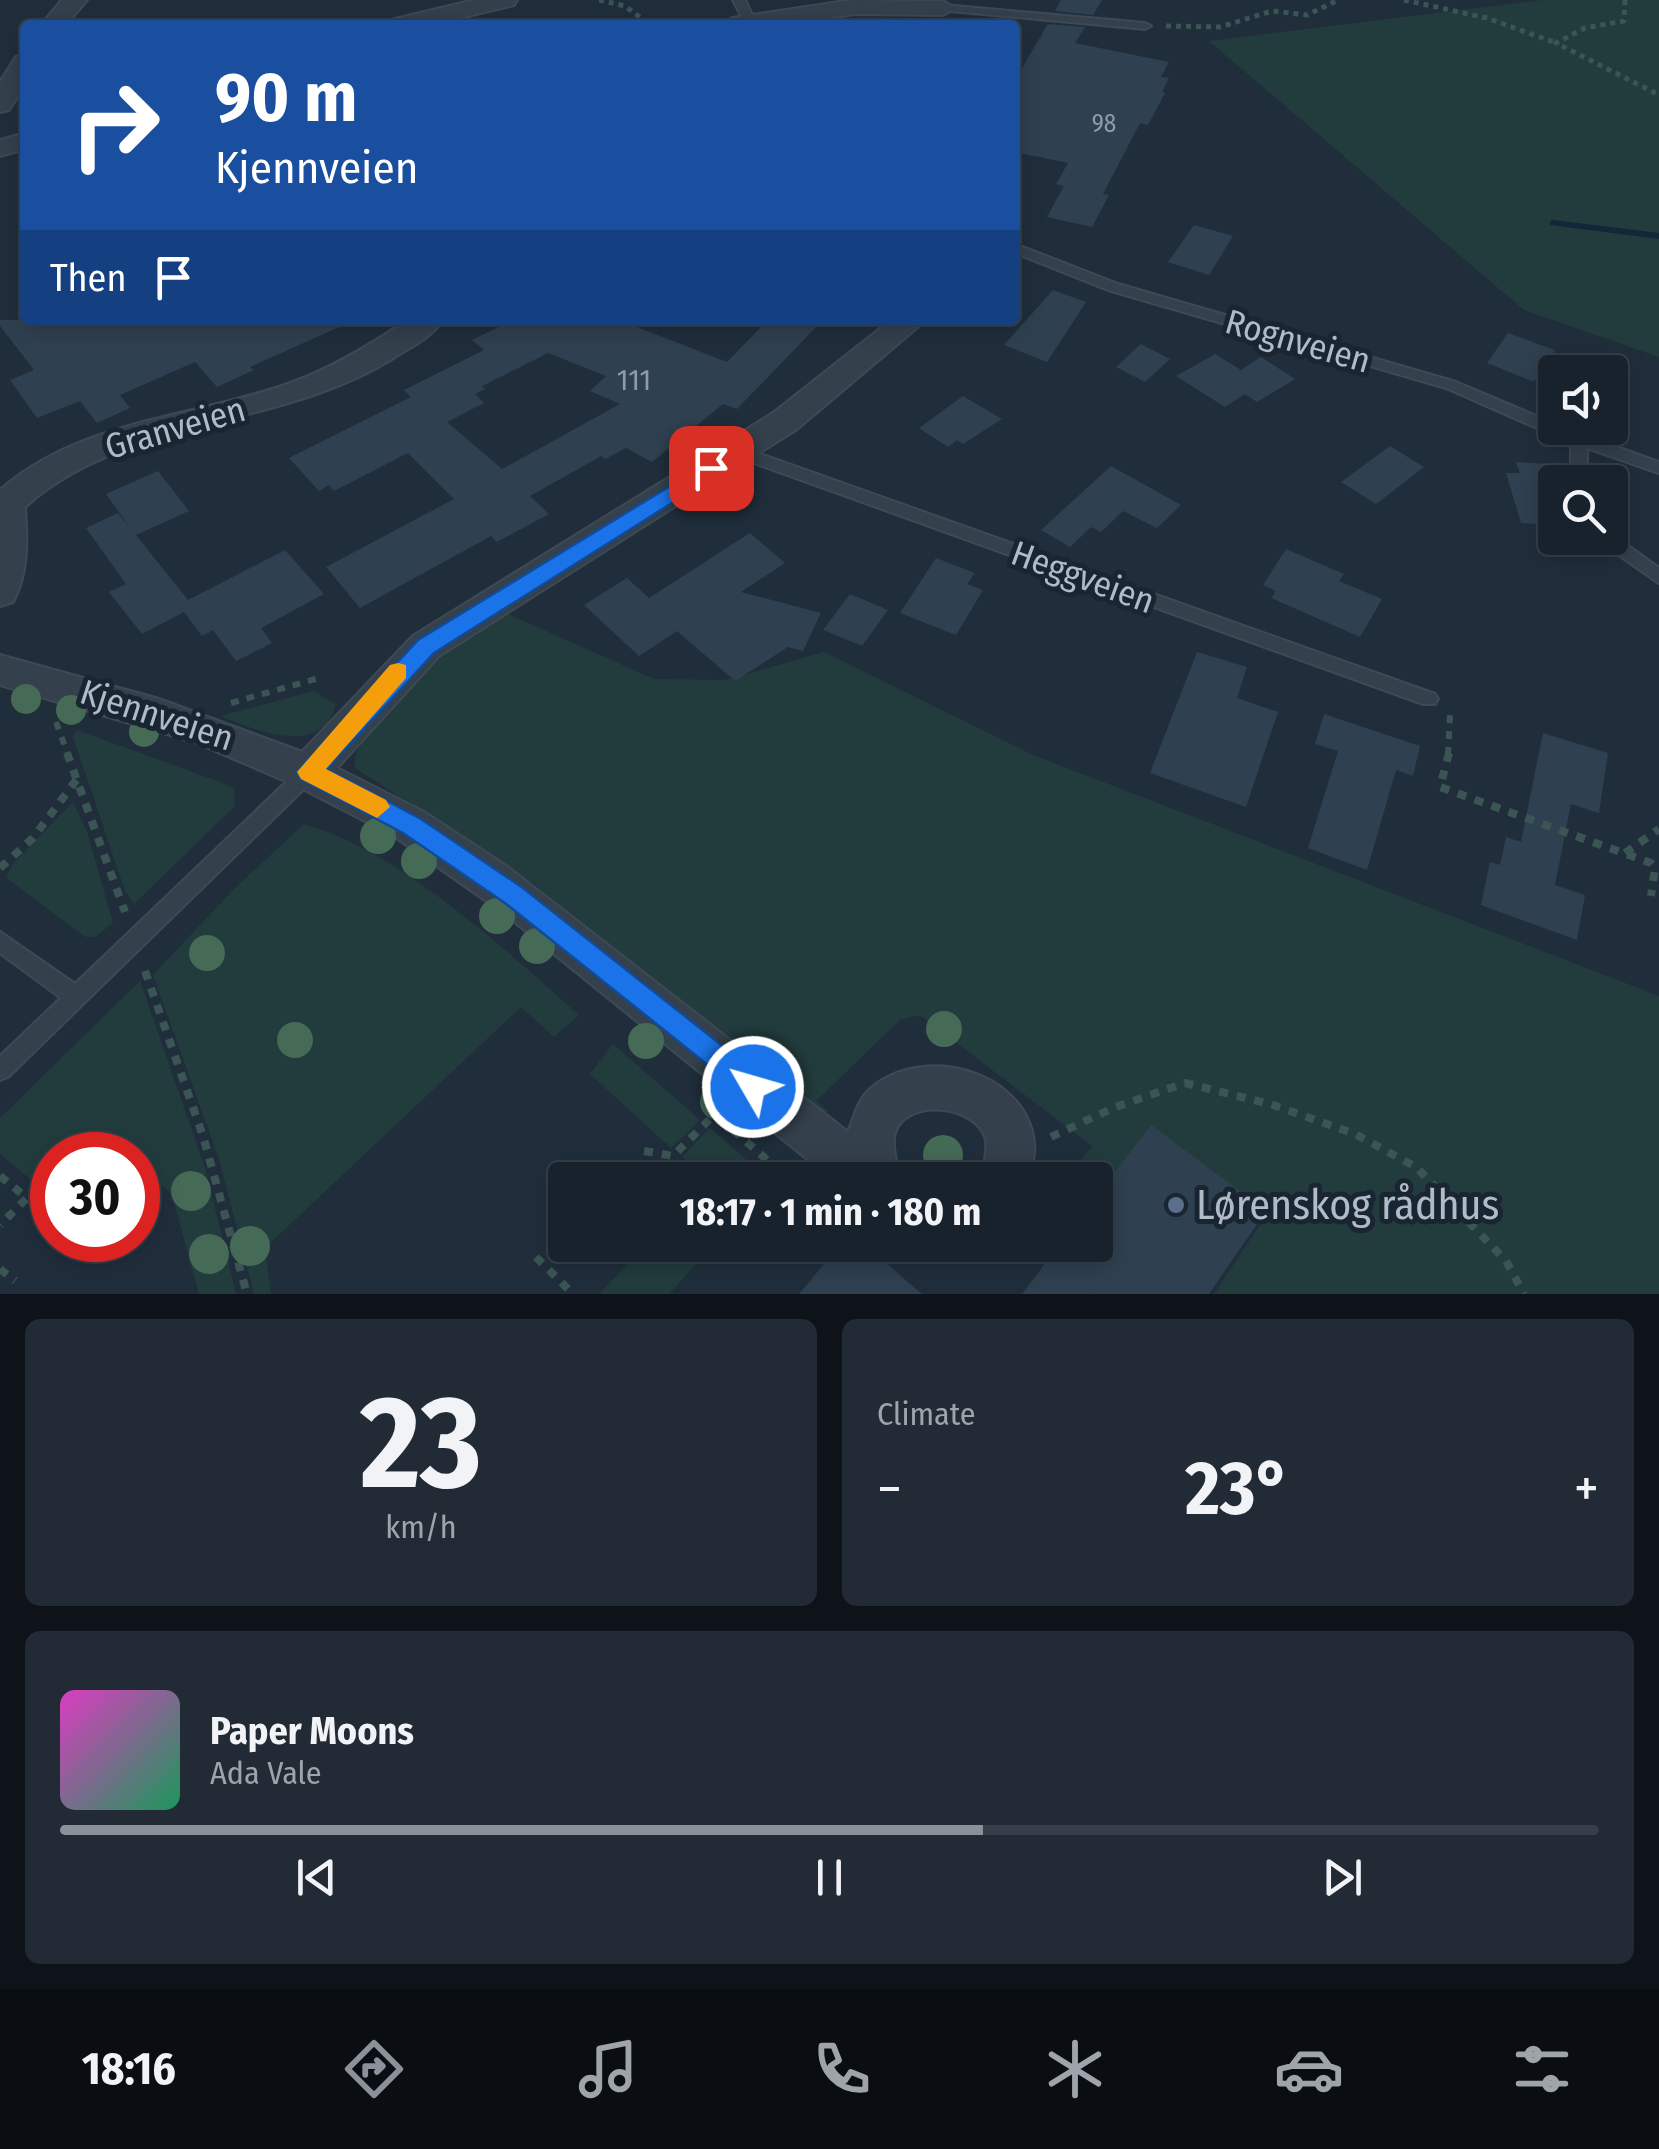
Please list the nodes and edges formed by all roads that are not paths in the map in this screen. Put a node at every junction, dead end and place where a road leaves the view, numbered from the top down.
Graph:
1 (74, 0) edge
2 (505, 0) edge
3 (941, 11) edge
4 (740, 15) edge
5 (57, 20) edge
6 (421, 20) edge
7 (1144, 26) road end
8 (20, 69) edge
9 (2, 95) edge
10 (1020, 250) edge
11 (420, 325) edge
12 (905, 325) edge
13 (1538, 423) edge
14 (1592, 445) edge
15 (738, 451) junction
16 (1659, 468) edge
17 (1628, 554) edge
18 (1659, 577) edge
19 (0, 592) edge
20 (0, 670) edge
21 (1429, 699) road end
22 (309, 772) junction
23 (0, 941) edge
24 (76, 997) junction
25 (0, 1070) edge
26 (850, 1162) edge
27 (869, 1162) edge
28 (1008, 1162) edge

1 - 5 street
2 - 6 street
3 - 4 street
3 - 7 lane
8 - 9 street
10 - 13 lane, Rognveien
11 - 19 street, Granveien
12 - 15 street
14 - 16 lane, Rognveien
15 - 21 lane, Heggveien
15 - 22 street
17 - 18 lane
20 - 22 street, Kjennveien
22 - 24 lane
22 - 26 street, Kjennveien
23 - 24 lane
24 - 25 lane
27 - 28 street, Kjennveien

